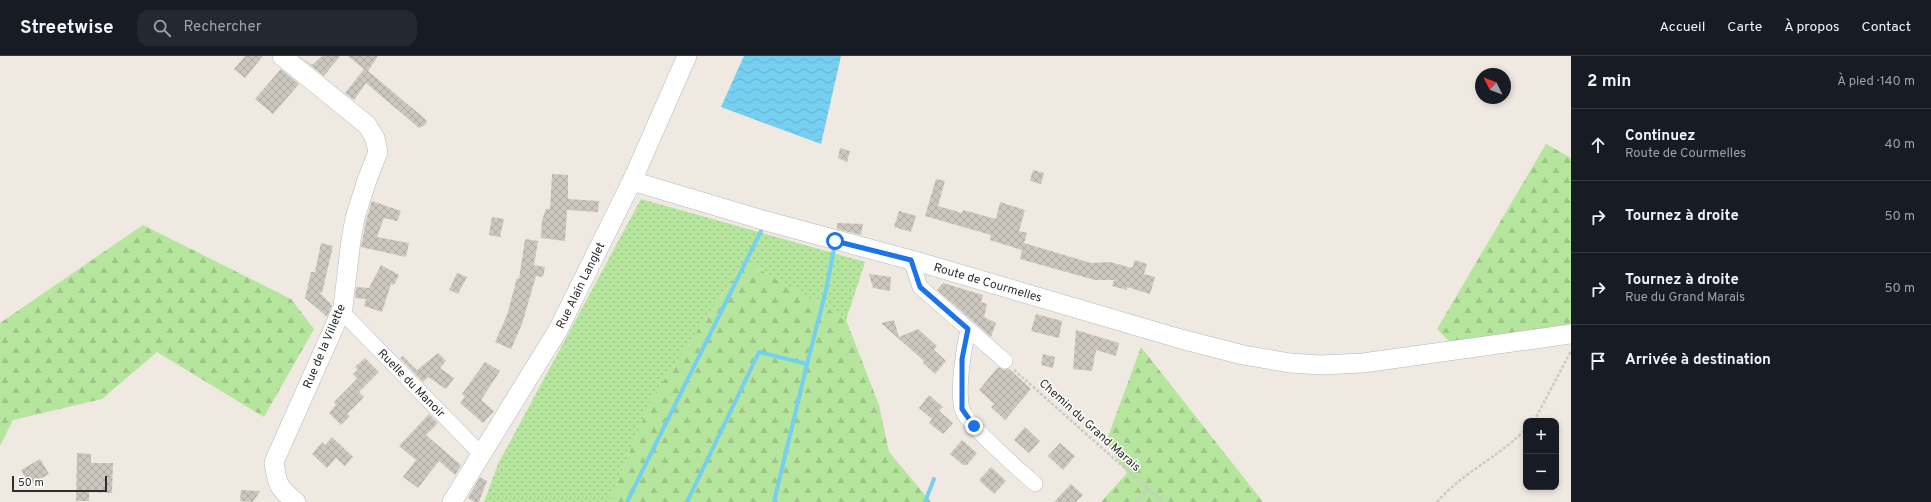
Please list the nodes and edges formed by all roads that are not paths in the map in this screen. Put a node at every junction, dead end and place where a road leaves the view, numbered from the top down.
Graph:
1 (282, 56) edge
2 (687, 56) edge
3 (632, 181) junction
4 (911, 260) junction
5 (341, 311) junction
6 (968, 329) junction
7 (1571, 334) edge
8 (1005, 361) road end
9 (482, 455) junction
10 (1035, 484) dead end
11 (296, 502) edge
12 (452, 502) edge

1 - 5 street, Rue de la Villette
2 - 3 street, Rue Alain Langlet
3 - 4 street, Route de Courmelles
3 - 9 street, Rue Alain Langlet
4 - 6 street
4 - 7 street, Route de Courmelles
5 - 9 street, Ruelle du Manoir
5 - 11 street, Rue de la Villette
6 - 8 street
6 - 10 street
9 - 12 street, Rue Alain Langlet

